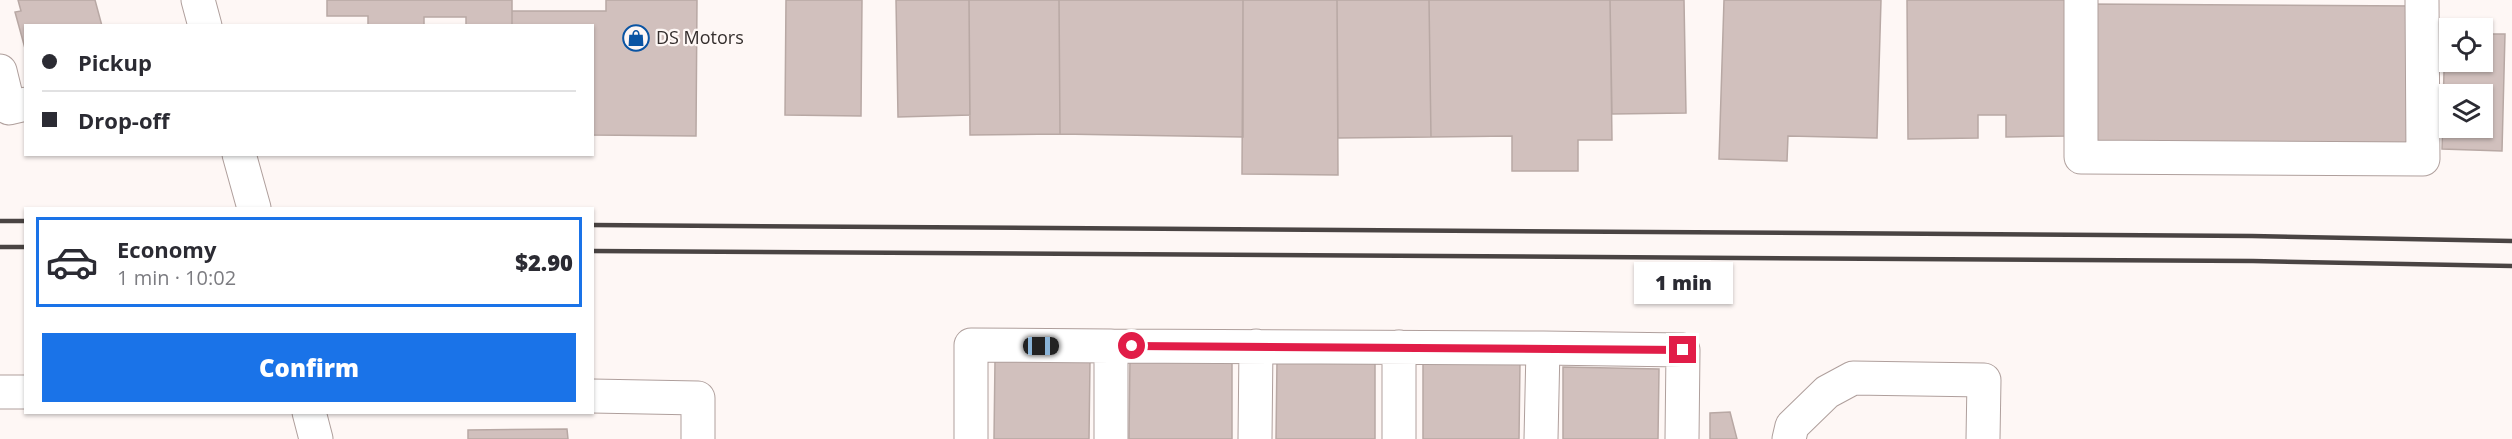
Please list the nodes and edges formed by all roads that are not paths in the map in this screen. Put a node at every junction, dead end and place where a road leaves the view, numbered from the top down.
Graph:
1 (198, 0) edge
2 (2081, 0) edge
3 (2422, 0) edge
4 (204, 24) edge
5 (0, 71) edge
6 (24, 104) edge
7 (240, 156) edge
8 (254, 207) edge
9 (1111, 346) junction
10 (1256, 346) junction
11 (1399, 347) junction
12 (1543, 348) junction
13 (0, 392) edge
14 (24, 392) edge
15 (594, 396) edge
16 (310, 414) edge
17 (316, 439) edge
18 (698, 439) edge
19 (971, 439) edge
20 (1111, 439) edge
21 (1255, 439) edge
22 (1399, 439) edge
23 (1541, 439) edge
24 (1682, 439) edge
25 (1789, 439) edge
26 (1983, 439) edge

1 - 4 street
2 - 3 street
5 - 6 street
7 - 8 street
9 - 10 street
9 - 19 street
9 - 20 street
10 - 11 street
10 - 21 street
11 - 12 street
11 - 22 street
12 - 23 street
12 - 24 street
13 - 14 street
15 - 18 street
16 - 17 street
25 - 26 street

